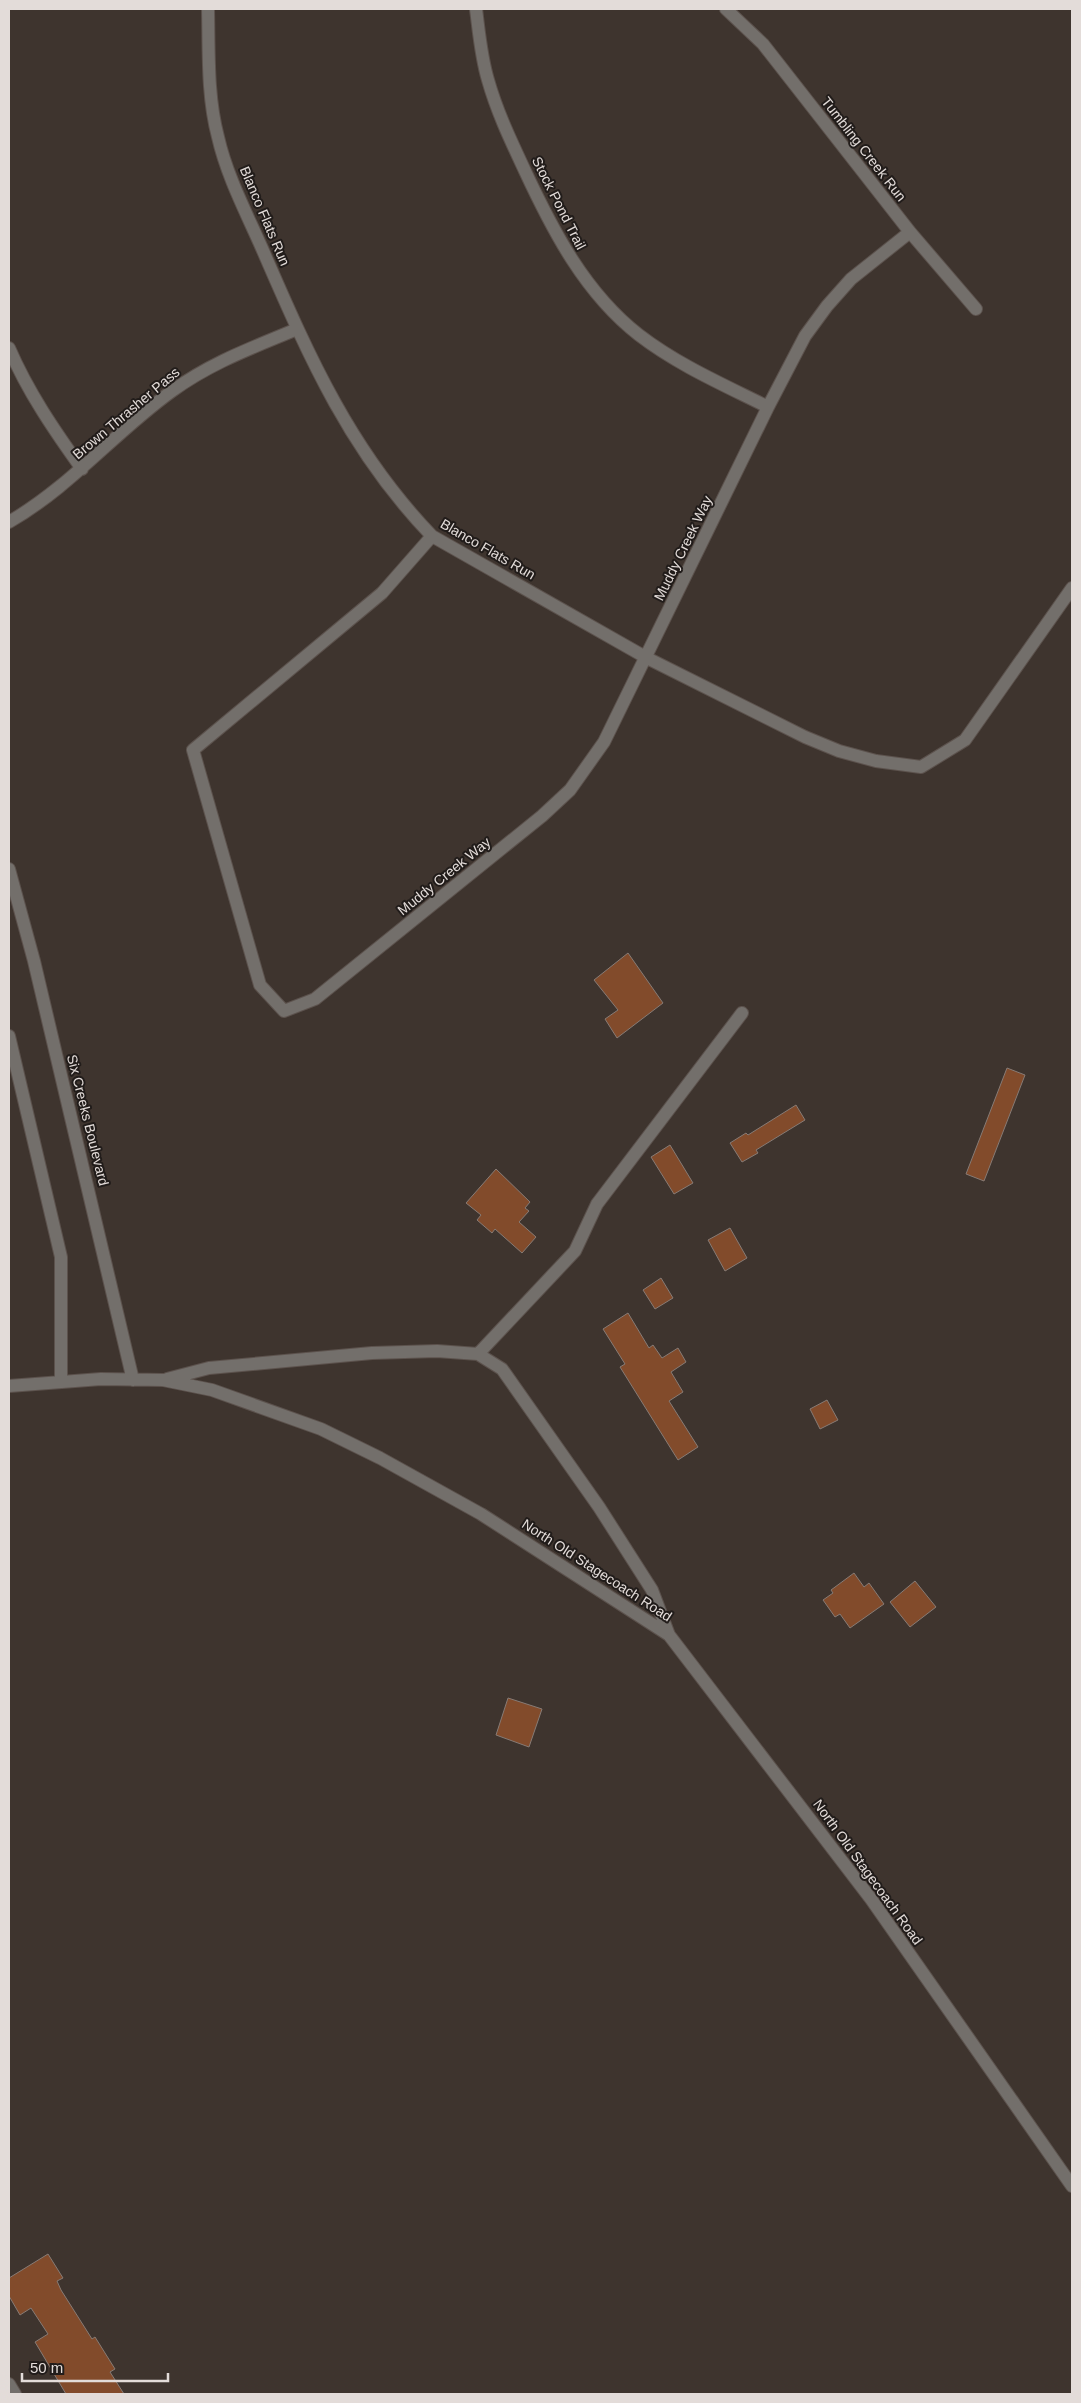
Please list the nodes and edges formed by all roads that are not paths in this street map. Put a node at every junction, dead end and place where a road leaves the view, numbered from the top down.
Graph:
1 (208, 9) edge
2 (476, 9) edge
3 (726, 9) edge
4 (910, 232) junction
5 (976, 309) dead end
6 (297, 329) junction
7 (9, 348) edge
8 (768, 407) junction
9 (82, 469) junction
10 (9, 522) edge
11 (432, 536) junction
12 (1072, 588) edge
13 (647, 658) junction
14 (9, 869) edge
15 (742, 1013) dead end
16 (9, 1036) edge
17 (478, 1354) junction
18 (133, 1380) junction
19 (163, 1380) junction
20 (61, 1382) junction
21 (9, 1386) edge
22 (669, 1635) junction
23 (1072, 2186) edge
24 (9, 2384) edge
25 (15, 2394) edge

1 - 6 street, Blanco Flats Run
2 - 8 street, Stock Pond Trail
3 - 4 street, Tumbling Creek Run
4 - 5 street, Tumbling Creek Run
4 - 8 street, Muddy Creek Way
6 - 9 street, Brown Thrasher Pass
6 - 11 street, Blanco Flats Run
7 - 9 street
8 - 13 street, Muddy Creek Way
9 - 10 street, Brown Thrasher Pass
11 - 13 street, Blanco Flats Run
11 - 13 street, Muddy Creek Way
12 - 13 street, Blanco Flats Run
14 - 18 street, Six Creeks Boulevard
15 - 17 street
16 - 20 street
17 - 19 street
17 - 22 street
18 - 19 street, North Old Stagecoach Road
18 - 20 street, North Old Stagecoach Road
19 - 22 street, North Old Stagecoach Road
20 - 21 street, North Old Stagecoach Road
22 - 23 street, North Old Stagecoach Road
24 - 25 street

